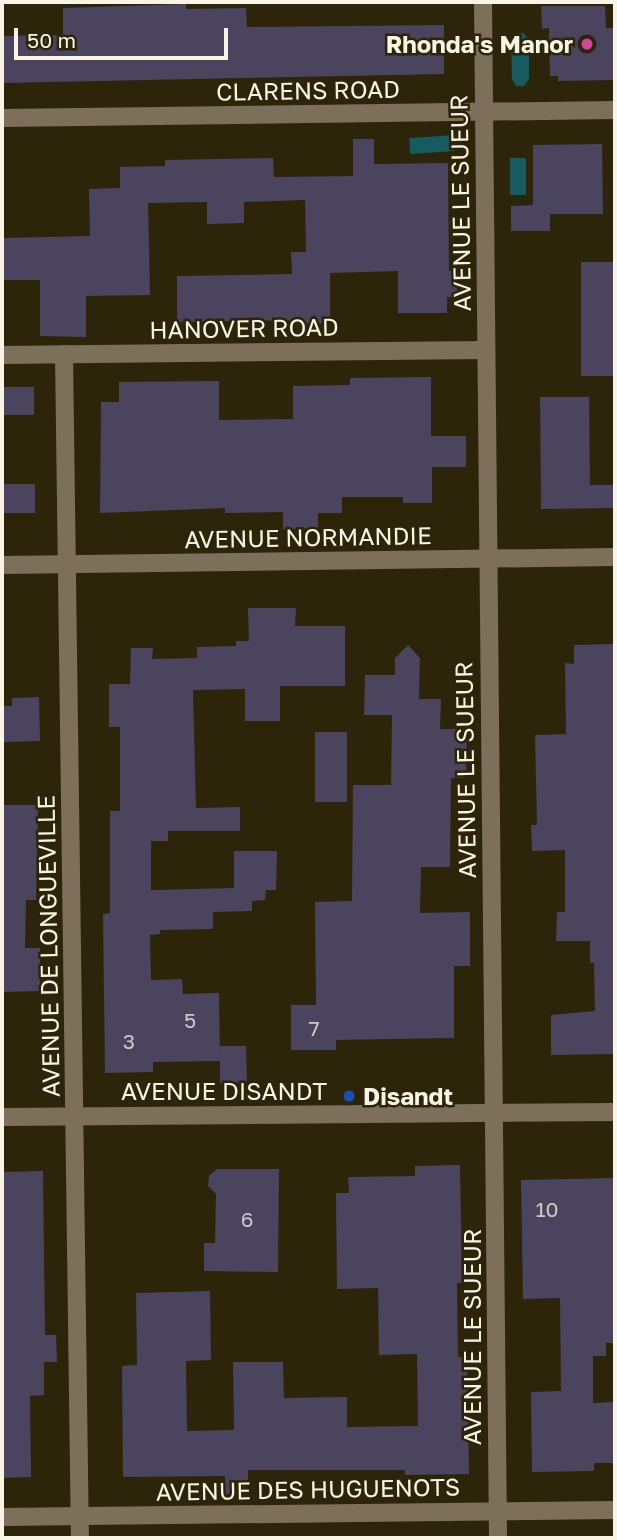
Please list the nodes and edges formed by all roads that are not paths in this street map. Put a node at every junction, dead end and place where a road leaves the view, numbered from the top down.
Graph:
1 (482, 2) edge
2 (615, 110) edge
3 (484, 112) junction
4 (2, 118) edge
5 (486, 350) junction
6 (64, 354) junction
7 (2, 355) edge
8 (615, 558) edge
9 (487, 560) junction
10 (2, 565) edge
11 (67, 565) junction
12 (615, 1112) edge
13 (495, 1113) junction
14 (75, 1116) junction
15 (2, 1117) edge
16 (615, 1510) edge
17 (498, 1512) junction
18 (80, 1516) junction
19 (2, 1517) edge
20 (80, 1538) edge
21 (498, 1538) edge

1 - 3 street, AVENUE LE SUEUR
2 - 3 street, CLARENS ROAD
3 - 4 street, CLARENS ROAD
3 - 5 street, AVENUE LE SUEUR
5 - 6 street, HANOVER ROAD
5 - 9 street, AVENUE LE SUEUR
6 - 7 street, HANOVER ROAD
6 - 11 street, AVENUE DE LONGUEVILLE
8 - 9 street, AVENUE NORMANDIE
9 - 11 street, AVENUE NORMANDIE
9 - 13 street, AVENUE LE SUEUR
10 - 11 street, AVENUE NORMANDIE
11 - 14 street, AVENUE DE LONGUEVILLE
12 - 13 street, AVENUE DISANDT
13 - 14 street, AVENUE DISANDT
13 - 17 street, AVENUE LE SUEUR
14 - 15 street, AVENUE DISANDT
14 - 18 street, AVENUE DE LONGUEVILLE
16 - 17 street, AVENUE DES HUGUENOTS
17 - 18 street, AVENUE DES HUGUENOTS
17 - 21 street, AVENUE LE SUEUR
18 - 19 street, AVENUE DES HUGUENOTS
18 - 20 street, AVENUE DE LONGUEVILLE

